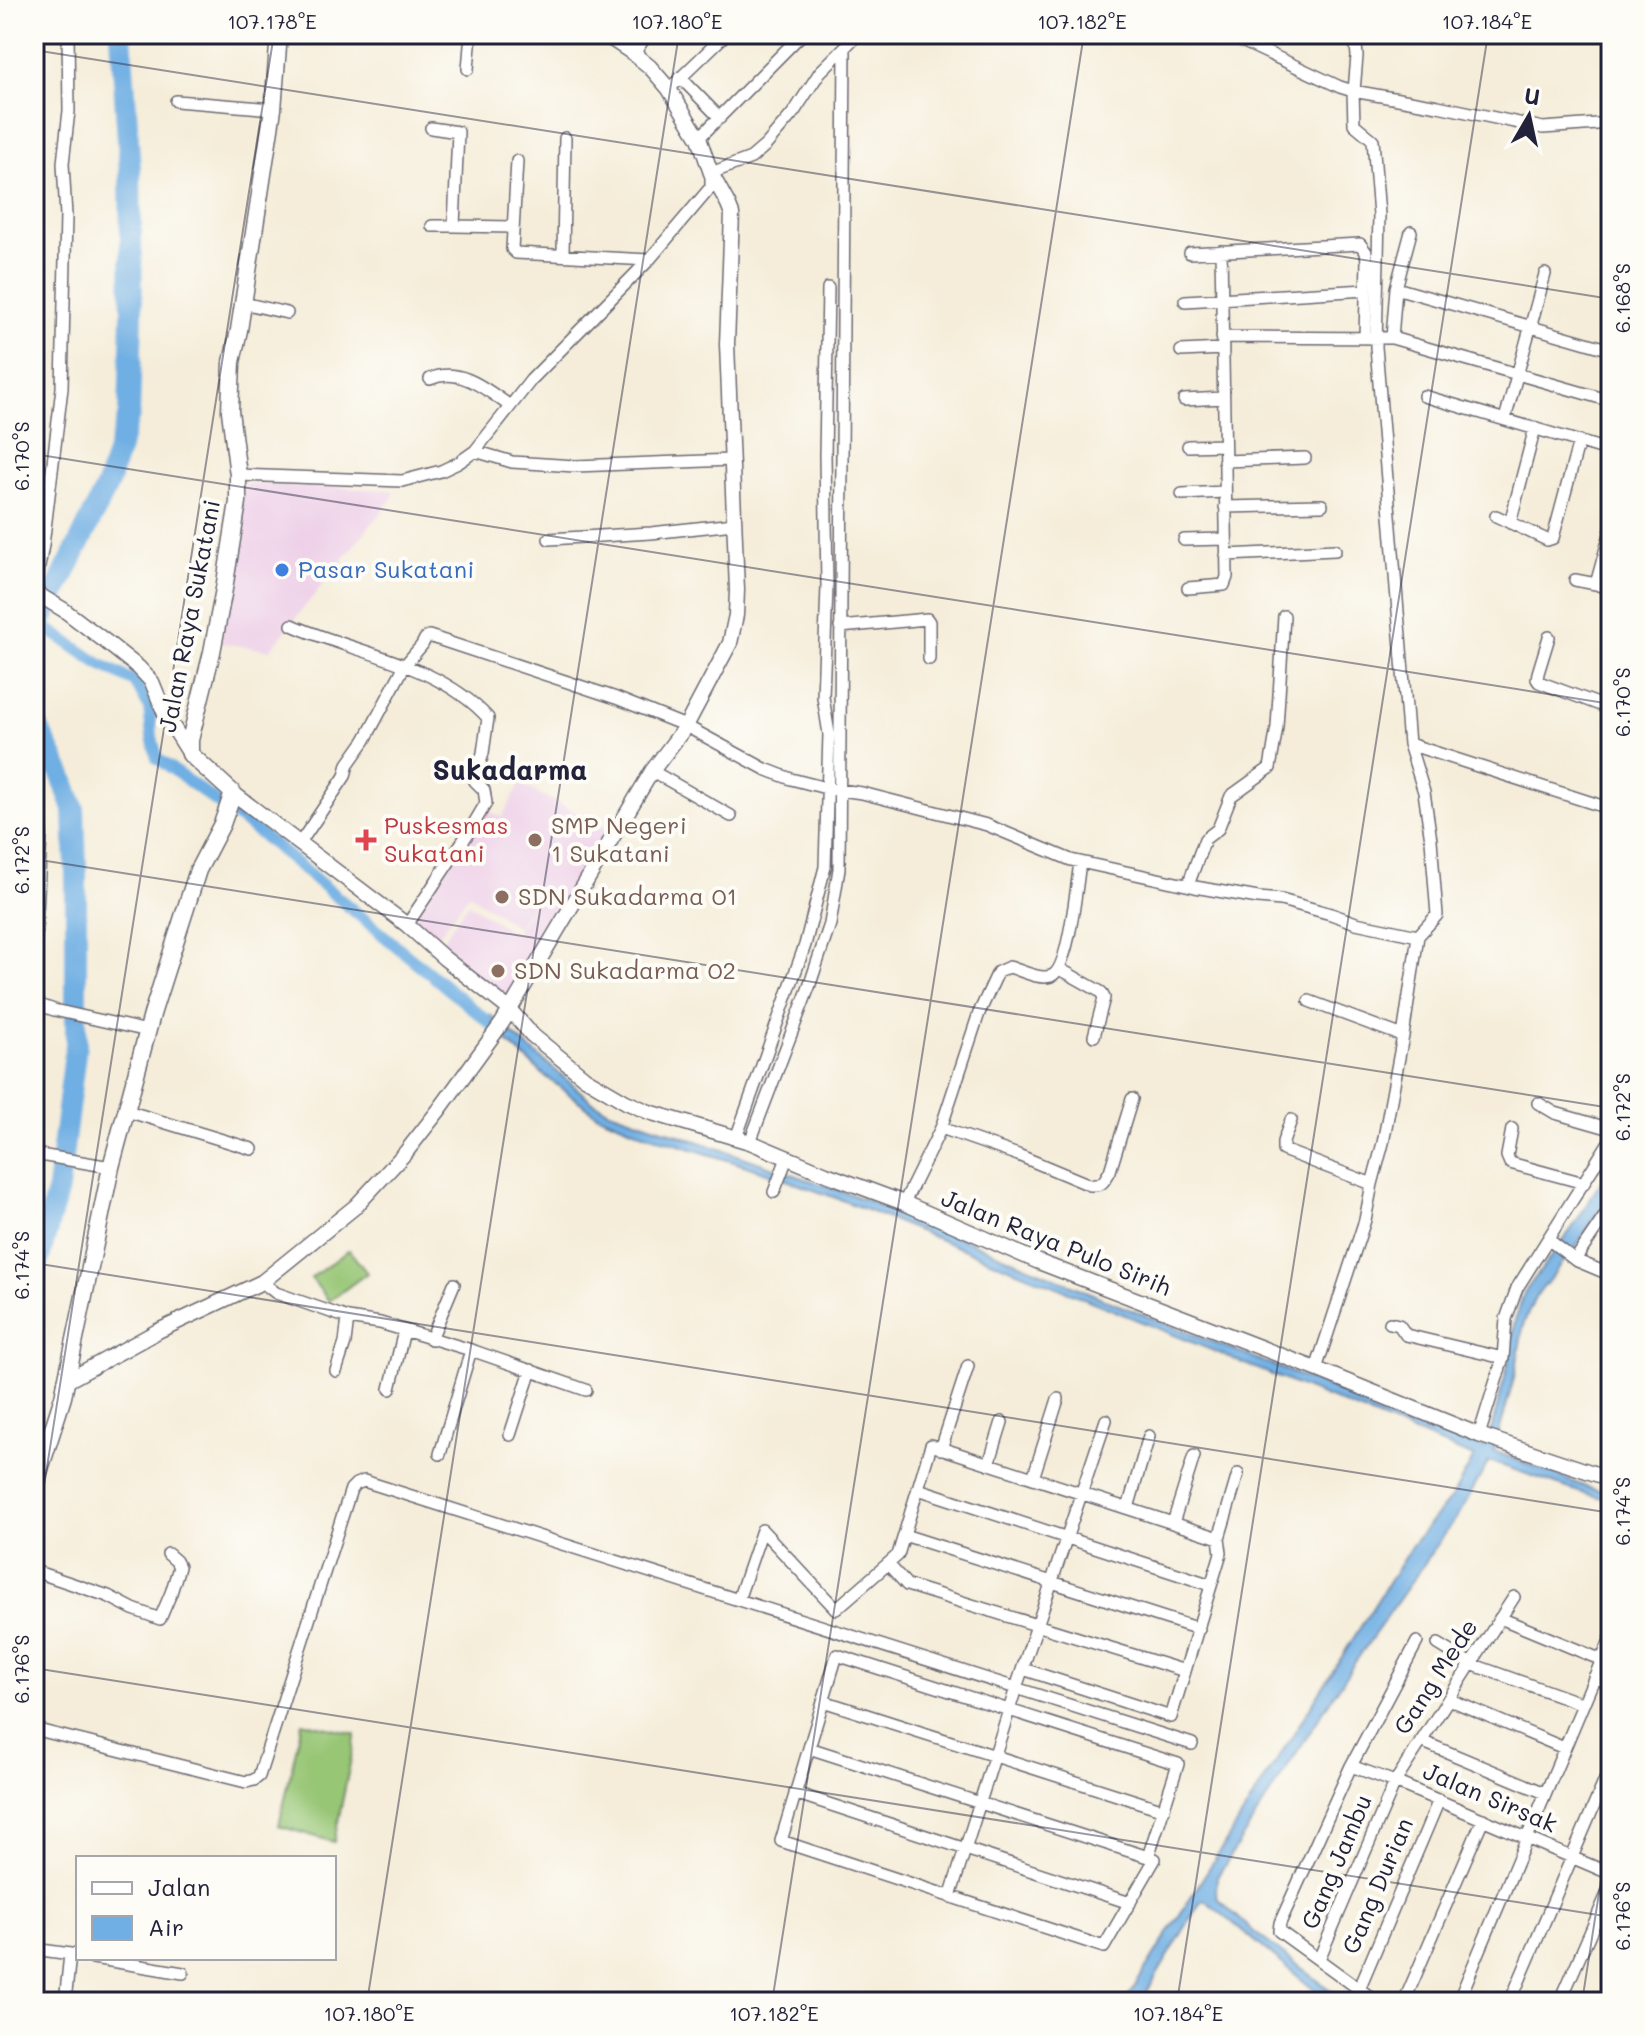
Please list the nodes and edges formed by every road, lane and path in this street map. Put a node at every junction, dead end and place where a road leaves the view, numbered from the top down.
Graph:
1 (68, 34) edge
2 (279, 34) edge
3 (471, 34) edge
4 (604, 34) edge
5 (647, 34) edge
6 (726, 34) edge
7 (802, 34) edge
8 (858, 34) edge
9 (1227, 34) edge
10 (1355, 34) edge
11 (845, 47) junction
12 (634, 54) junction
13 (468, 69) dead end
14 (680, 77) junction
15 (669, 89) junction
16 (1353, 91) junction
17 (176, 101) dead end
18 (273, 109) junction
19 (720, 118) junction
20 (1611, 123) edge
21 (431, 128) dead end
22 (565, 138) dead end
23 (699, 138) junction
24 (517, 161) dead end
25 (711, 173) junction
26 (432, 226) dead end
27 (454, 226) junction
28 (513, 227) junction
29 (1411, 232) dead end
30 (1221, 251) junction
31 (1190, 253) dead end
32 (563, 255) junction
33 (649, 260) junction
34 (1545, 274) dead end
35 (828, 288) dead end
36 (1396, 288) junction
37 (1366, 290) junction
38 (1222, 300) junction
39 (1185, 301) dead end
40 (243, 303) junction
41 (287, 313) dead end
42 (1531, 327) junction
43 (1371, 338) junction
44 (1392, 338) junction
45 (1222, 343) junction
46 (1611, 350) edge
47 (1181, 351) dead end
48 (1518, 372) junction
49 (430, 379) dead end
50 (1424, 396) dead end
51 (1223, 398) junction
52 (1184, 400) dead end
53 (1611, 401) edge
54 (510, 406) junction
55 (1505, 419) junction
56 (1535, 428) junction
57 (1579, 441) junction
58 (1224, 445) junction
59 (1188, 446) dead end
60 (475, 451) junction
61 (1611, 451) edge
62 (1305, 458) dead end
63 (732, 460) junction
64 (1224, 461) junction
65 (238, 475) junction
66 (1225, 492) junction
67 (1182, 494) dead end
68 (1322, 505) dead end
69 (1225, 507) junction
70 (1496, 516) dead end
71 (1510, 523) junction
72 (734, 524) junction
73 (1611, 530) edge
74 (549, 539) dead end
75 (1226, 539) junction
76 (1184, 540) dead end
77 (826, 547) junction
78 (841, 548) junction
79 (1335, 550) dead end
80 (1226, 555) junction
81 (1575, 580) dead end
82 (1596, 584) junction
83 (1188, 588) dead end
84 (1611, 590) edge
85 (38, 595) edge
86 (1284, 616) dead end
87 (292, 625) dead end
88 (840, 627) junction
89 (1549, 637) dead end
90 (929, 659) dead end
91 (405, 665) junction
92 (1611, 709) edge
93 (686, 726) junction
94 (1409, 744) junction
95 (190, 754) junction
96 (652, 771) junction
97 (34, 787) edge
98 (826, 788) junction
99 (845, 791) junction
100 (231, 798) junction
101 (1611, 809) edge
102 (731, 816) dead end
103 (300, 843) junction
104 (1080, 862) junction
105 (1188, 885) junction
106 (818, 897) junction
107 (834, 900) junction
108 (36, 914) edge
109 (407, 925) junction
110 (1418, 936) junction
111 (1060, 969) junction
112 (34, 972) edge
113 (787, 999) junction
114 (1309, 1001) dead end
115 (34, 1003) edge
116 (803, 1003) junction
117 (509, 1009) junction
118 (792, 1029) junction
119 (148, 1031) junction
120 (773, 1032) junction
121 (1094, 1036) dead end
122 (1403, 1036) junction
123 (1132, 1099) dead end
124 (1538, 1103) dead end
125 (127, 1111) junction
126 (1291, 1120) dead end
127 (941, 1128) junction
128 (1512, 1129) dead end
129 (1611, 1129) edge
130 (1611, 1139) edge
131 (743, 1140) junction
132 (252, 1149) dead end
133 (35, 1154) edge
134 (786, 1162) junction
135 (104, 1166) junction
136 (1584, 1183) junction
137 (1372, 1184) junction
138 (774, 1192) dead end
139 (904, 1203) junction
140 (1611, 1207) edge
141 (1551, 1242) junction
142 (1573, 1259) junction
143 (1611, 1275) edge
144 (262, 1282) junction
145 (454, 1284) dead end
146 (348, 1318) junction
147 (1390, 1323) dead end
148 (404, 1331) junction
149 (431, 1339) junction
150 (471, 1350) junction
151 (1503, 1358) junction
152 (968, 1366) dead end
153 (1316, 1369) junction
154 (531, 1370) junction
155 (336, 1371) dead end
156 (65, 1382) junction
157 (390, 1389) dead end
158 (586, 1390) dead end
159 (1058, 1399) dead end
160 (1106, 1420) dead end
161 (1002, 1422) dead end
162 (510, 1435) dead end
163 (1149, 1436) dead end
164 (1482, 1436) junction
165 (941, 1449) junction
166 (440, 1454) dead end
167 (1194, 1456) dead end
168 (989, 1464) junction
169 (1238, 1474) dead end
170 (1033, 1478) junction
171 (1611, 1479) edge
172 (34, 1488) edge
173 (918, 1489) junction
174 (1082, 1493) junction
175 (1128, 1508) junction
176 (1173, 1523) junction
177 (904, 1535) junction
178 (1067, 1538) junction
179 (1219, 1538) junction
180 (168, 1554) dead end
181 (888, 1564) junction
182 (34, 1571) edge
183 (1052, 1582) junction
184 (1211, 1585) junction
185 (1514, 1597) dead end
186 (738, 1600) junction
187 (1500, 1618) junction
188 (1038, 1625) junction
189 (1199, 1629) junction
190 (1611, 1638) edge
191 (1417, 1642) dead end
192 (1438, 1644) dead end
193 (1602, 1660) junction
194 (1471, 1664) junction
195 (1023, 1669) junction
196 (1185, 1671) junction
197 (1594, 1677) junction
198 (1611, 1684) edge
199 (1016, 1688) junction
200 (1448, 1699) junction
201 (823, 1701) junction
202 (1583, 1704) junction
203 (1009, 1711) junction
204 (34, 1729) edge
205 (1421, 1741) junction
206 (1192, 1744) dead end
207 (809, 1748) junction
208 (1564, 1748) junction
209 (995, 1756) junction
210 (1351, 1766) junction
211 (1611, 1766) edge
212 (1395, 1782) junction
213 (795, 1793) junction
214 (1545, 1793) junction
215 (1439, 1800) junction
216 (980, 1803) junction
217 (1164, 1810) junction
218 (1483, 1819) junction
219 (1526, 1838) junction
220 (965, 1849) junction
221 (1148, 1857) junction
222 (1571, 1857) junction
223 (1611, 1874) edge
224 (1611, 1885) edge
225 (950, 1897) junction
226 (1130, 1903) junction
227 (34, 1949) edge
228 (74, 1955) edge
229 (1319, 1959) junction
230 (105, 1960) edge
231 (183, 1973) dead end
232 (1359, 1989) junction
233 (65, 2002) edge
234 (1377, 2002) edge
235 (1404, 2002) edge
236 (1458, 2002) edge
237 (1510, 2002) edge
238 (1560, 2002) edge

1 - 85 street
2 - 18 main road, Jalan Raya Sukatani
3 - 13 street
4 - 12 street
5 - 12 street
6 - 14 street
7 - 19 street
8 - 11 street
9 - 16 street
10 - 16 street
11 - 25 street
11 - 78 street
12 - 15 street
14 - 15 street
14 - 19 street
15 - 23 street
16 - 20 street
16 - 43 street
17 - 18 street
18 - 40 main road, Jalan Raya Sukatani
19 - 23 street
21 - 27 street
22 - 32 street
23 - 25 street
24 - 28 street
25 - 33 street
25 - 63 street
26 - 27 street
27 - 28 street
28 - 32 street
29 - 36 street
30 - 31 street
30 - 37 street
30 - 38 street
32 - 33 street
33 - 54 street
34 - 42 street
35 - 77 street
36 - 42 street
36 - 44 street
37 - 38 street
37 - 43 street
38 - 39 street
38 - 45 street
40 - 41 street
40 - 65 main road, Jalan Raya Sukatani
42 - 46 street
42 - 48 street
43 - 44 street
43 - 45 street
43 - 94 street
44 - 48 street
45 - 47 street
45 - 51 street
48 - 53 street
48 - 55 street
49 - 54 street
50 - 55 street
51 - 52 street
51 - 58 street
54 - 60 street
55 - 56 street
56 - 57 street
56 - 71 street
57 - 61 street
57 - 71 street
58 - 59 street
58 - 64 street
60 - 63 street
60 - 65 street
62 - 64 street
63 - 72 street
64 - 66 street
65 - 95 main road, Jalan Raya Sukatani
66 - 67 street
66 - 69 street
68 - 69 street
69 - 75 street
70 - 71 street
72 - 74 street
72 - 93 street
73 - 82 street
75 - 76 street
75 - 80 street
77 - 78 street
77 - 98 street
78 - 88 street
79 - 80 street
80 - 83 street
81 - 82 street
82 - 84 street
85 - 95 street
86 - 105 street
87 - 91 street
88 - 90 street
88 - 99 street
89 - 92 street
91 - 93 street
91 - 103 street
91 - 109 street
93 - 96 street
93 - 98 street
94 - 101 street
94 - 110 street
95 - 100 main road, Jalan Raya Sukatani
96 - 102 street
96 - 117 street
97 - 108 street
98 - 99 street
98 - 106 street
99 - 104 street
99 - 107 street
100 - 103 street, Jalan Raya Sukatani
100 - 119 main road
103 - 109 street, Jalan Raya Sukatani
104 - 105 street
104 - 111 street
105 - 110 street
106 - 107 street
106 - 113 street
107 - 116 street
108 - 112 street
109 - 117 street, Jalan Raya Sukatani
110 - 122 street
111 - 121 street
111 - 127 street
113 - 116 street
113 - 120 street
114 - 122 street
115 - 119 street
116 - 118 street
117 - 131 street, Jalan Raya Pulo Sirih
117 - 144 street
118 - 120 street
118 - 131 street
119 - 125 main road
120 - 131 street
122 - 137 street
123 - 127 street
124 - 129 street
125 - 132 street
125 - 135 main road
126 - 137 street
127 - 139 street
128 - 136 street
130 - 136 street
131 - 134 street, Jalan Raya Pulo Sirih
133 - 135 street
134 - 138 street
134 - 139 street, Jalan Raya Pulo Sirih
135 - 156 main road
136 - 141 street
137 - 153 street
139 - 153 street, Jalan Raya Pulo Sirih
140 - 142 street
141 - 142 street
141 - 151 street
142 - 143 street
144 - 146 street
144 - 156 street
145 - 149 street
146 - 148 street
146 - 155 street
147 - 151 street
148 - 149 street
148 - 157 street
149 - 150 street
150 - 154 street
150 - 166 street
151 - 164 street
152 - 165 street
153 - 164 street, Jalan Raya Pulo Sirih
154 - 158 street
154 - 162 street
156 - 172 main road
159 - 170 street
160 - 174 street
161 - 168 street
163 - 175 street
164 - 171 street, Jalan Raya Pulo Sirih
165 - 168 street
165 - 173 street
167 - 176 street
168 - 170 street
169 - 179 street
170 - 174 street
173 - 177 street
173 - 178 street
174 - 175 street
174 - 178 street
175 - 176 street
176 - 179 street
177 - 181 street
177 - 183 street
178 - 183 street
178 - 184 street
179 - 184 street
180 - 182 street
181 - 186 street
181 - 188 street
183 - 188 street
183 - 189 street
184 - 189 street
185 - 187 street, Gang Mede
186 - 199 street
186 - 204 street
187 - 193 street
187 - 194 street, Gang Mede
188 - 195 street
188 - 196 street
189 - 196 street
190 - 193 street
191 - 210 street
192 - 194 street
193 - 197 street
194 - 200 street, Gang Mede
194 - 202 street
195 - 196 street
195 - 199 street
197 - 198 street
197 - 202 street
199 - 203 street
199 - 206 street
200 - 205 street, Gang Mede
200 - 208 street
201 - 203 street
201 - 207 street
201 - 209 street
202 - 208 street
203 - 209 street
203 - 217 street
205 - 212 street, Gang Mede
205 - 214 street
207 - 213 street
207 - 216 street
208 - 214 street
209 - 216 street
209 - 217 street
210 - 212 street, Jalan Sirsak
210 - 229 street
211 - 222 street
212 - 215 street, Jalan Sirsak
212 - 229 street, Gang Jambu
213 - 220 street
213 - 225 street
214 - 219 street
215 - 218 street, Jalan Sirsak
215 - 232 street, Gang Durian
216 - 220 street
216 - 221 street
217 - 221 street
218 - 219 street, Jalan Sirsak
218 - 235 street
219 - 222 street, Jalan Sirsak
219 - 236 street
220 - 225 street
220 - 226 street
221 - 226 street
222 - 223 street, Jalan Sirsak
222 - 237 street
224 - 238 street
225 - 226 street
227 - 228 street
228 - 233 street
229 - 232 street
230 - 231 street
232 - 234 street

